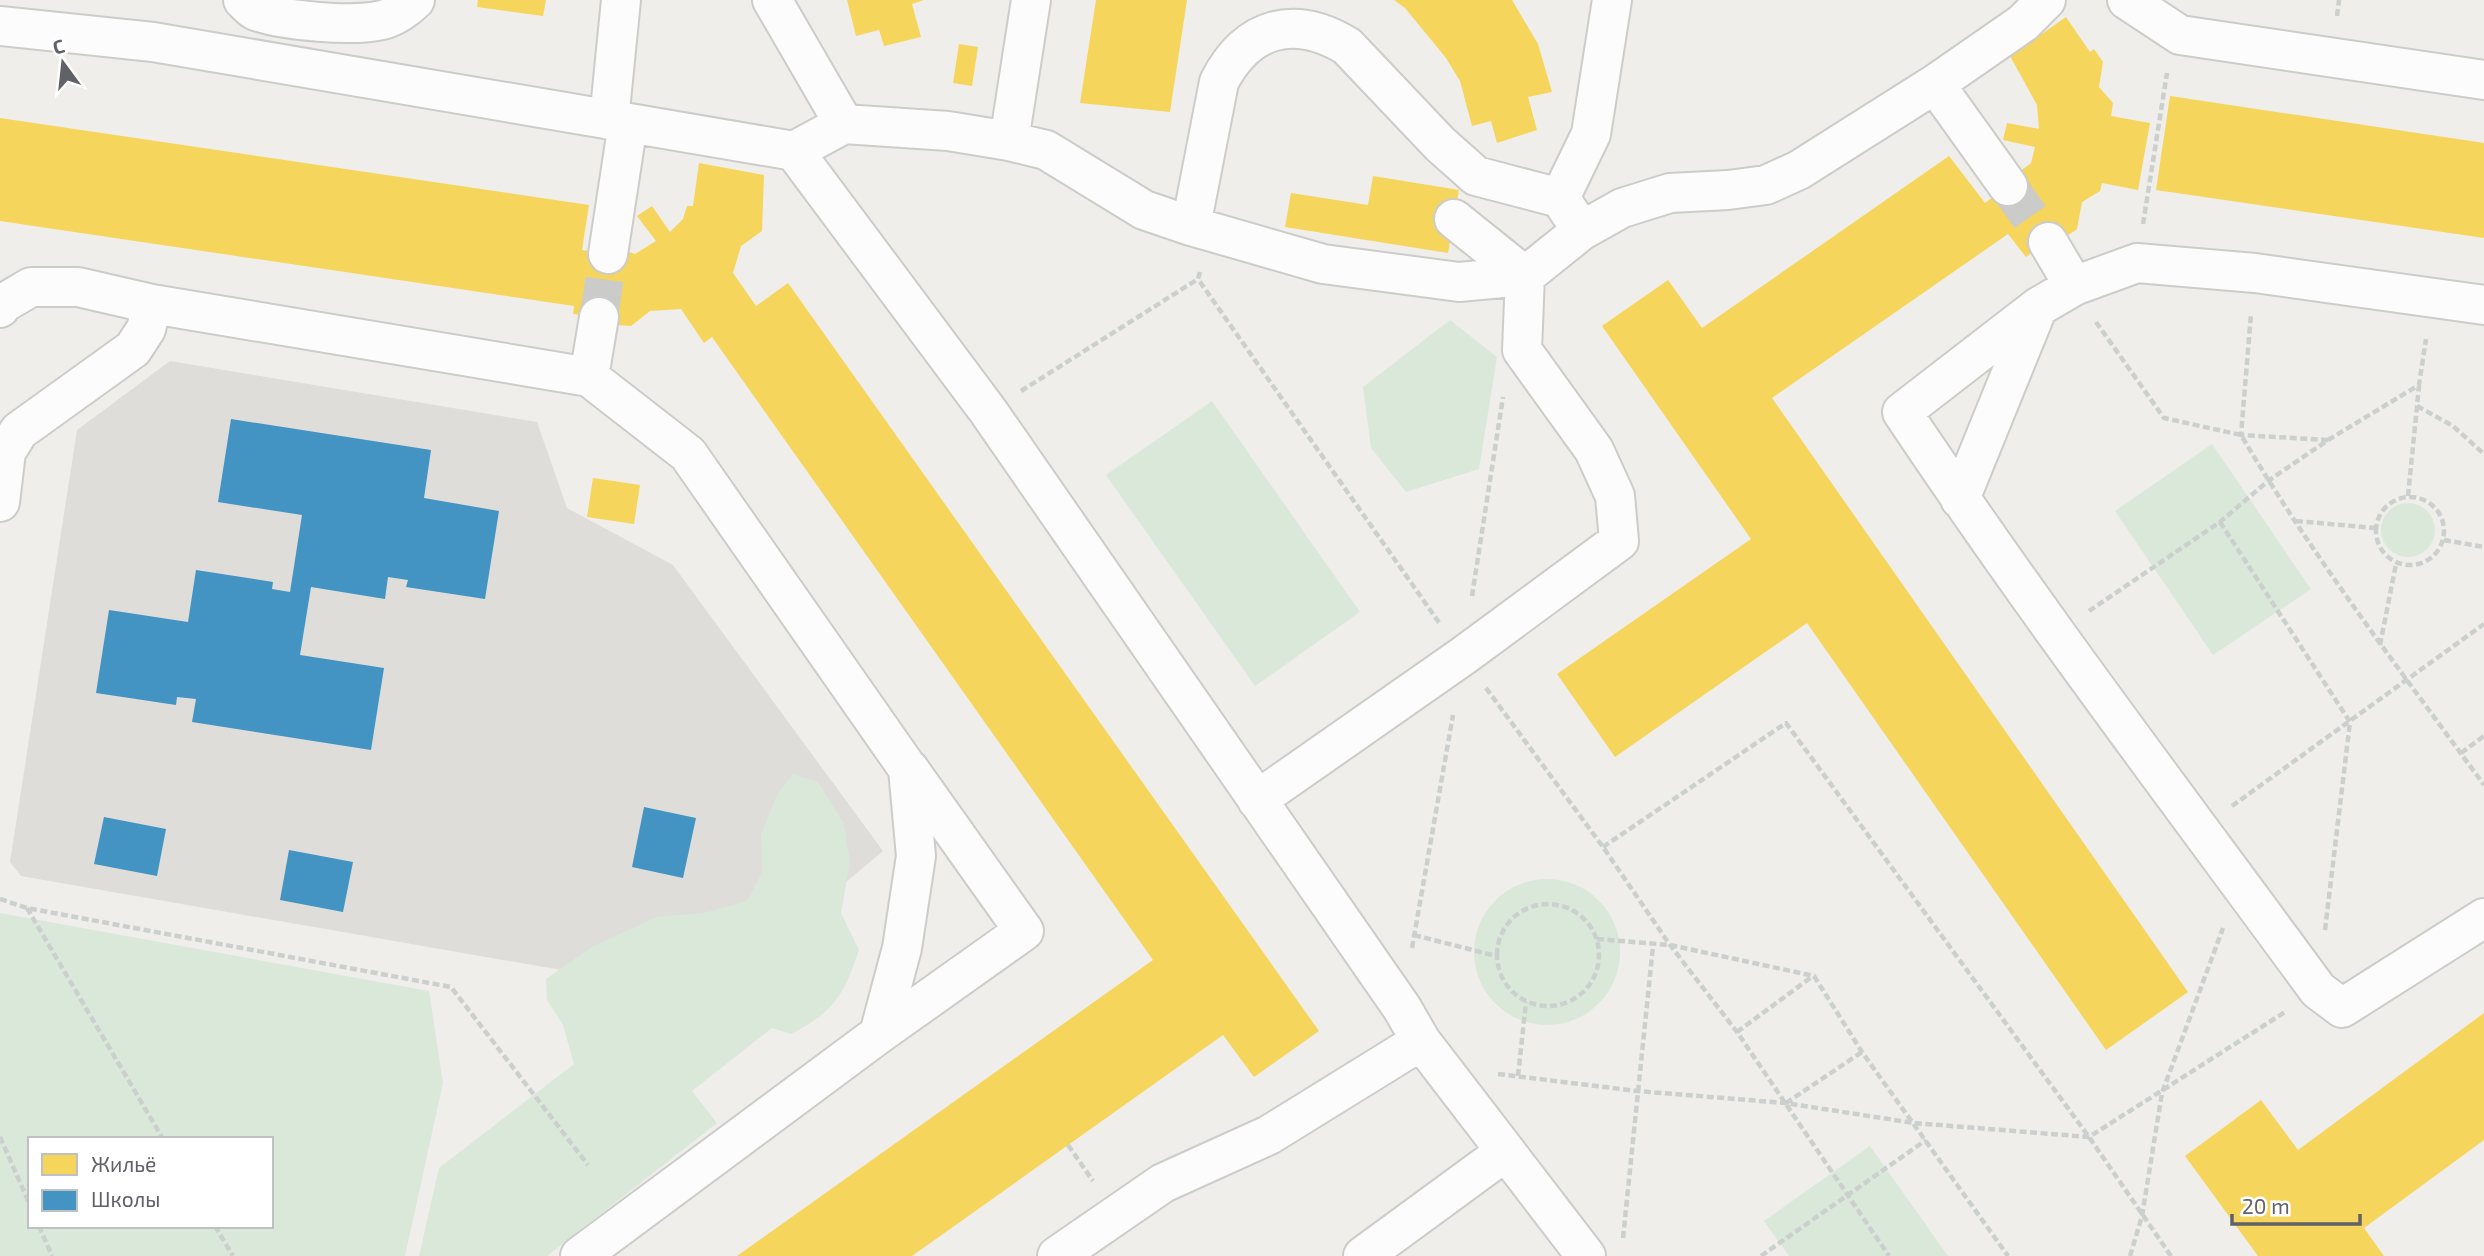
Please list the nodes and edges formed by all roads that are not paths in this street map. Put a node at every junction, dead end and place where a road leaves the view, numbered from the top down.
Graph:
1 (243, 0) edge
2 (415, 0) edge
3 (621, 0) edge
4 (772, 0) edge
5 (1031, 0) edge
6 (1612, 0) edge
7 (2046, 0) edge
8 (2127, 0) edge
9 (19, 19) edge
10 (308, 21) junction
11 (300, 67) junction
12 (2484, 80) edge
13 (1935, 84) junction
14 (618, 122) junction
15 (844, 124) junction
16 (1009, 141) junction
17 (794, 151) junction
18 (2008, 186) tunnel mouth
19 (1560, 198) junction
20 (1454, 219) dead end
21 (1191, 226) junction
22 (1581, 231) junction
23 (2048, 242) tunnel mouth
24 (608, 254) tunnel mouth
25 (1525, 276) junction
26 (2074, 286) junction
27 (152, 304) junction
28 (2484, 305) edge
29 (2038, 306) junction
30 (0, 308) edge
31 (598, 317) tunnel mouth
32 (589, 377) junction
33 (3, 448) edge
34 (1960, 499) junction
35 (0, 502) edge
36 (908, 769) junction
37 (1257, 800) junction
38 (2484, 918) edge
39 (879, 1034) junction
40 (1431, 1054) junction
41 (1505, 1152) junction
42 (580, 1256) edge
43 (1057, 1256) edge
44 (1363, 1256) edge
45 (1586, 1256) edge

1 - 10 lane
2 - 10 lane
3 - 14 lane
4 - 15 lane
5 - 16 lane
6 - 19 lane
7 - 13 lane
8 - 12 lane
9 - 11 lane
10 - 11 lane
11 - 14 lane
13 - 18 lane
13 - 22 lane
14 - 17 lane
14 - 24 lane
15 - 16 lane
15 - 17 lane
16 - 21 lane
17 - 37 lane
19 - 21 lane
19 - 22 lane
20 - 25 lane
21 - 25 lane
22 - 25 lane
23 - 26 lane
25 - 37 lane
26 - 28 lane
26 - 29 lane
27 - 30 lane
27 - 32 lane
27 - 33 lane
29 - 34 lane
29 - 34 lane
31 - 32 lane
32 - 36 lane
33 - 35 lane
34 - 38 lane
36 - 39 lane
36 - 39 lane
37 - 40 lane
39 - 42 lane
40 - 41 lane
40 - 43 lane
41 - 44 lane
41 - 45 lane

